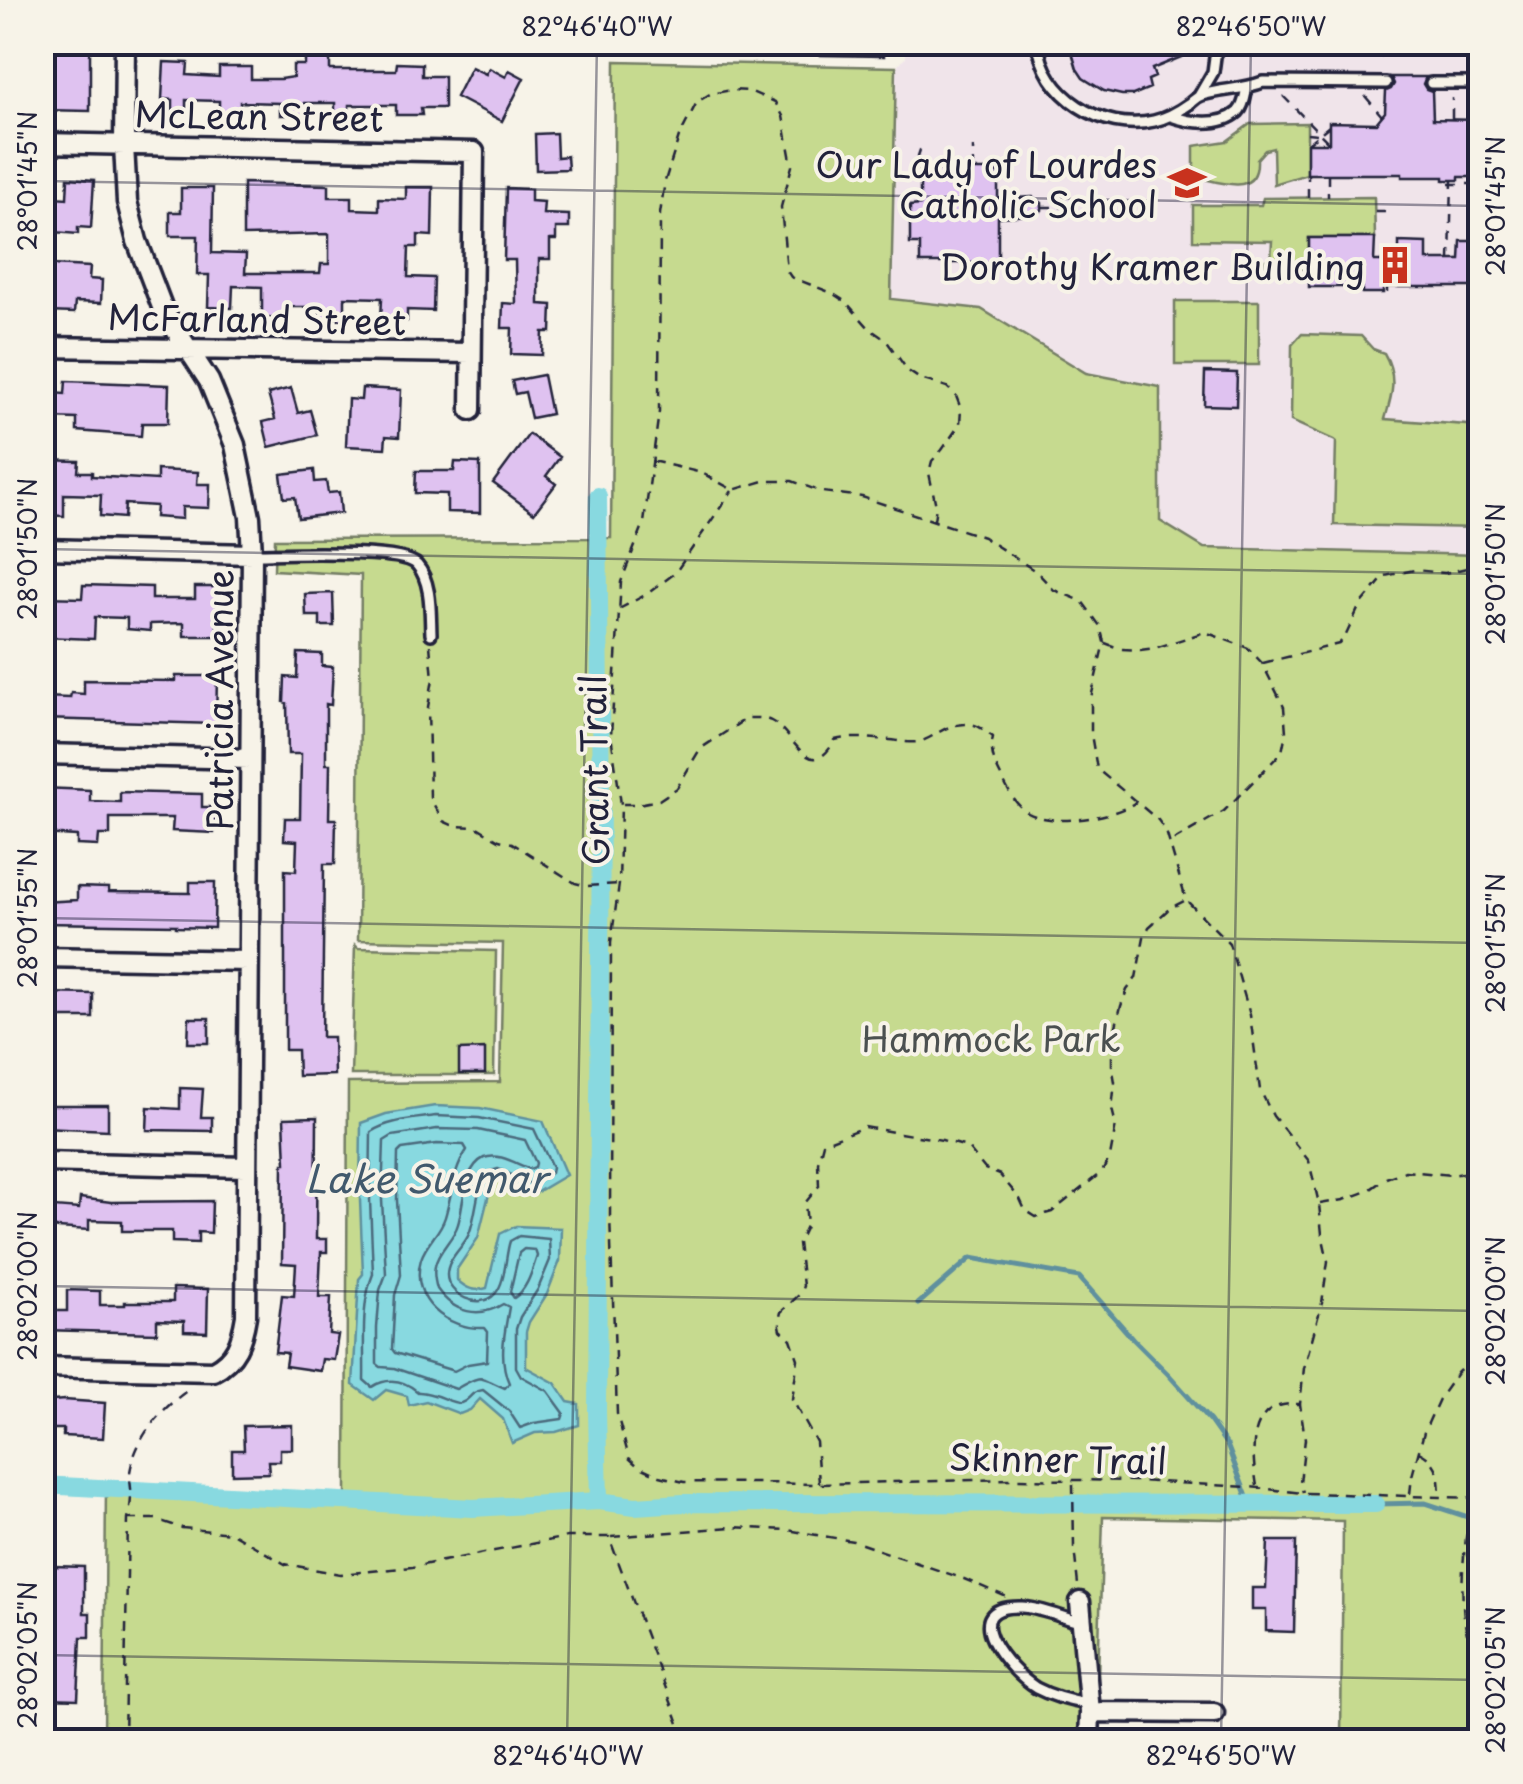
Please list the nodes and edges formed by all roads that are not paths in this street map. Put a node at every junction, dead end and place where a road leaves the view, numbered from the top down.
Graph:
1 (125, 42) edge
2 (1038, 42) edge
3 (1217, 42) edge
4 (1386, 83) dead end
5 (1432, 83) dead end
6 (1480, 83) edge
7 (1247, 88) junction
8 (1199, 96) junction
9 (1171, 116) junction
10 (42, 143) edge
11 (124, 145) junction
12 (42, 347) edge
13 (188, 350) junction
14 (470, 352) junction
15 (472, 410) dead end
16 (42, 549) edge
17 (252, 554) junction
18 (431, 634) road end
19 (42, 754) edge
20 (250, 758) junction
21 (42, 957) edge
22 (248, 961) junction
23 (42, 1162) edge
24 (246, 1166) junction
25 (42, 1367) edge
26 (1080, 1602) road end
27 (1082, 1624) junction
28 (1090, 1708) junction
29 (1214, 1714) dead end
30 (1089, 1742) edge

1 - 11 street, Patricia Avenue
2 - 9 lane
3 - 8 lane
4 - 7 lane
5 - 6 lane
7 - 8 lane
7 - 9 lane
8 - 9 lane
10 - 11 street, McLean Street
11 - 13 street, Patricia Avenue
11 - 14 street, McLean Street
12 - 13 street, McFarland Street
13 - 14 street, McFarland Street
13 - 17 street, Patricia Avenue
14 - 15 street
16 - 17 street
17 - 18 lane
17 - 20 street, Patricia Avenue
19 - 20 street
20 - 22 street, Patricia Avenue
21 - 22 street
22 - 24 street, Patricia Avenue
23 - 24 street
24 - 25 street, Patricia Avenue
26 - 27 street
27 - 28 street
27 - 28 lane
28 - 29 street
28 - 30 street

